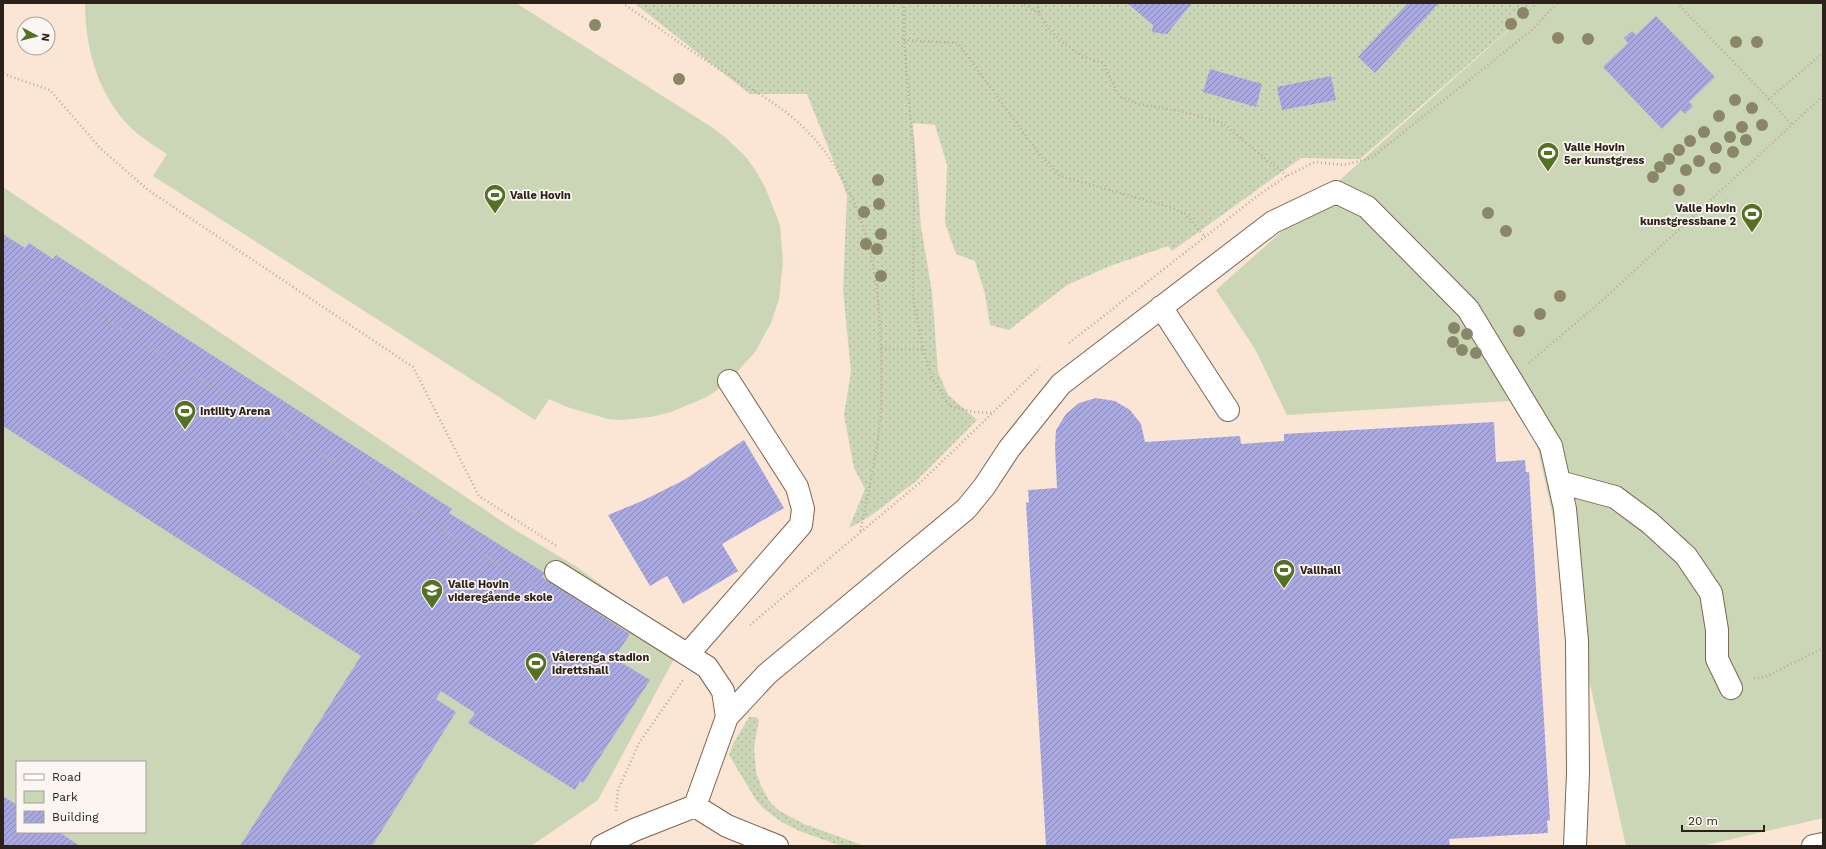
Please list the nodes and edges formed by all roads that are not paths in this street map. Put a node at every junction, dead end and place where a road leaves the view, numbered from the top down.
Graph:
1 (1161, 307) junction
2 (729, 381) dead end
3 (1228, 410) dead end
4 (1559, 482) junction
5 (556, 572) dead end
6 (695, 659) junction
7 (1727, 681) road end
8 (727, 717) junction
9 (694, 806) junction
10 (611, 841) edge
11 (1823, 844) edge
12 (777, 846) edge
13 (1575, 846) edge
14 (1813, 846) edge

1 - 3 street
1 - 4 street
1 - 8 street
2 - 6 street
4 - 7 street
4 - 13 street
5 - 6 street
6 - 8 street
8 - 9 street
9 - 10 street
9 - 12 street
11 - 14 street

